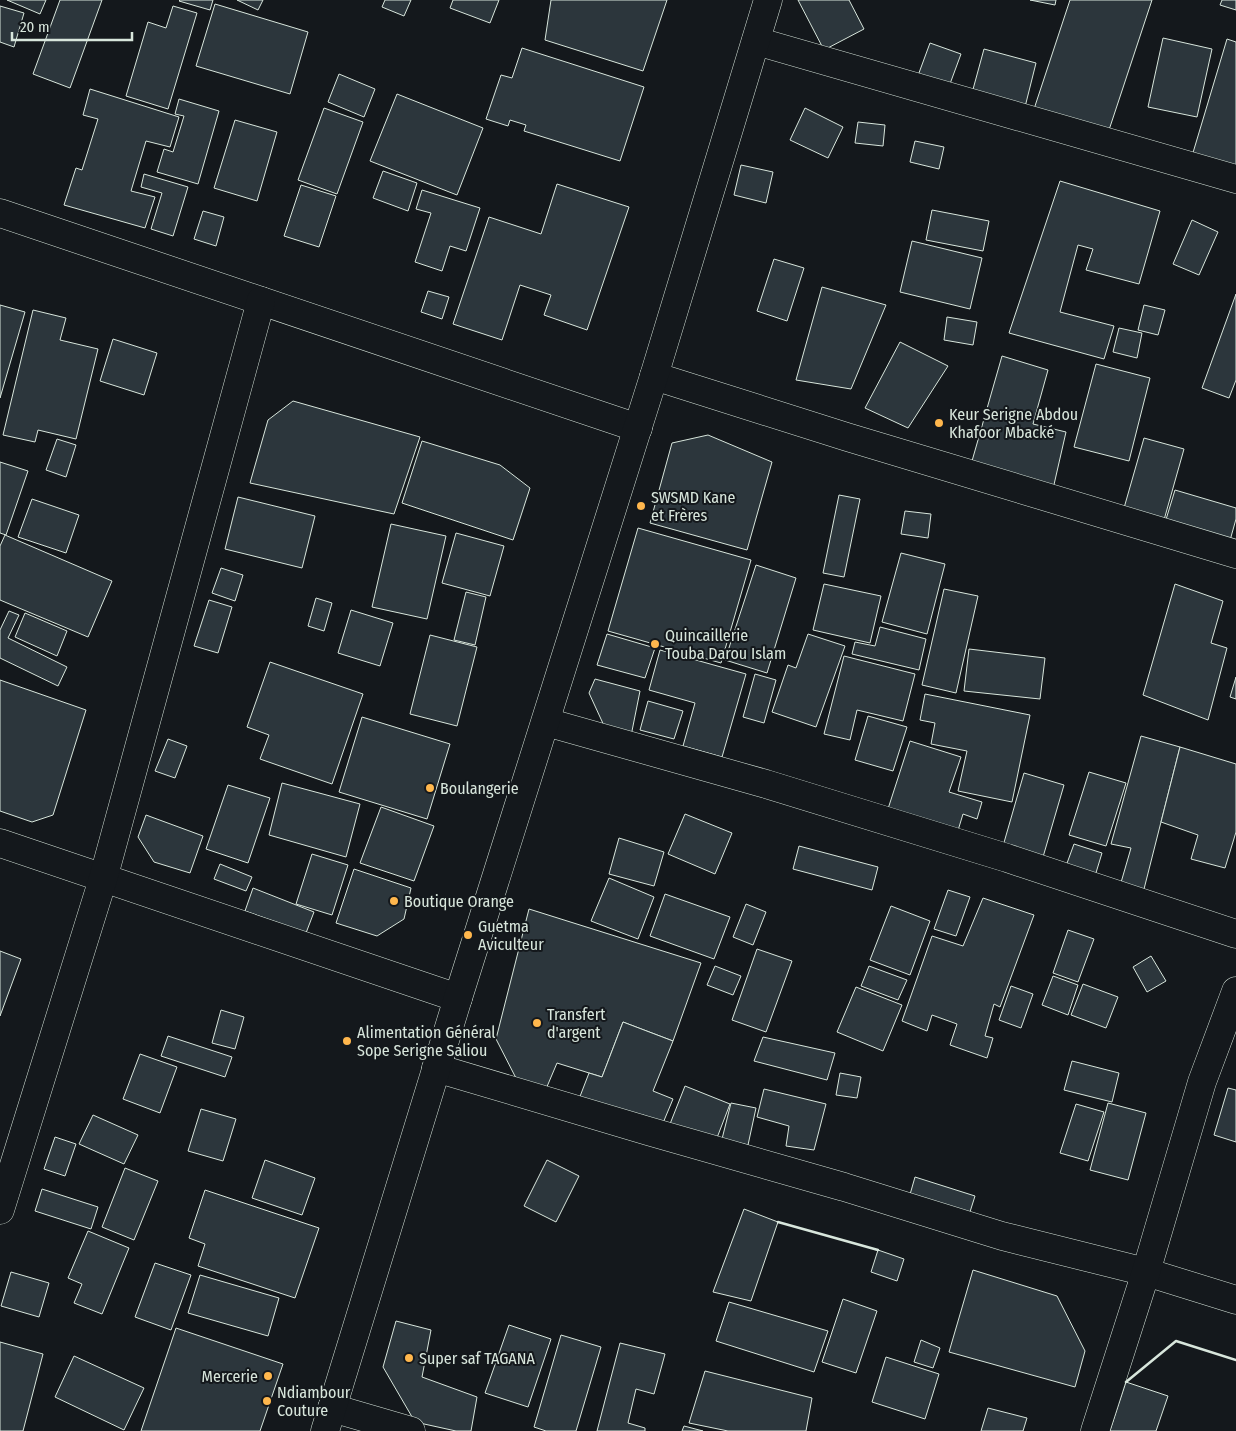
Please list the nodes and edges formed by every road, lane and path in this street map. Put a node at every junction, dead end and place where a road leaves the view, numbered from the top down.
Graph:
1 (768, 0) edge
2 (756, 41) junction
3 (1236, 179) edge
4 (0, 213) edge
5 (261, 301) junction
6 (654, 376) junction
7 (638, 428) junction
8 (1236, 554) edge
9 (546, 722) junction
10 (0, 844) edge
11 (103, 879) junction
12 (1236, 934) edge
13 (1236, 991) edge
14 (458, 998) junction
15 (436, 1068) junction
16 (0, 1210) edge
17 (1146, 1272) junction
18 (1236, 1300) edge
19 (329, 1419) edge
20 (411, 1431) edge
21 (1095, 1431) edge

1 - 2 street
2 - 3 street
2 - 6 street
4 - 5 street
5 - 7 street
5 - 11 street
6 - 7 street
6 - 8 street
7 - 9 street
9 - 12 street
9 - 14 street
10 - 11 street
11 - 14 street
11 - 16 street
13 - 17 street
14 - 15 street
15 - 17 street
15 - 19 street
17 - 18 street
17 - 21 street
19 - 20 street

